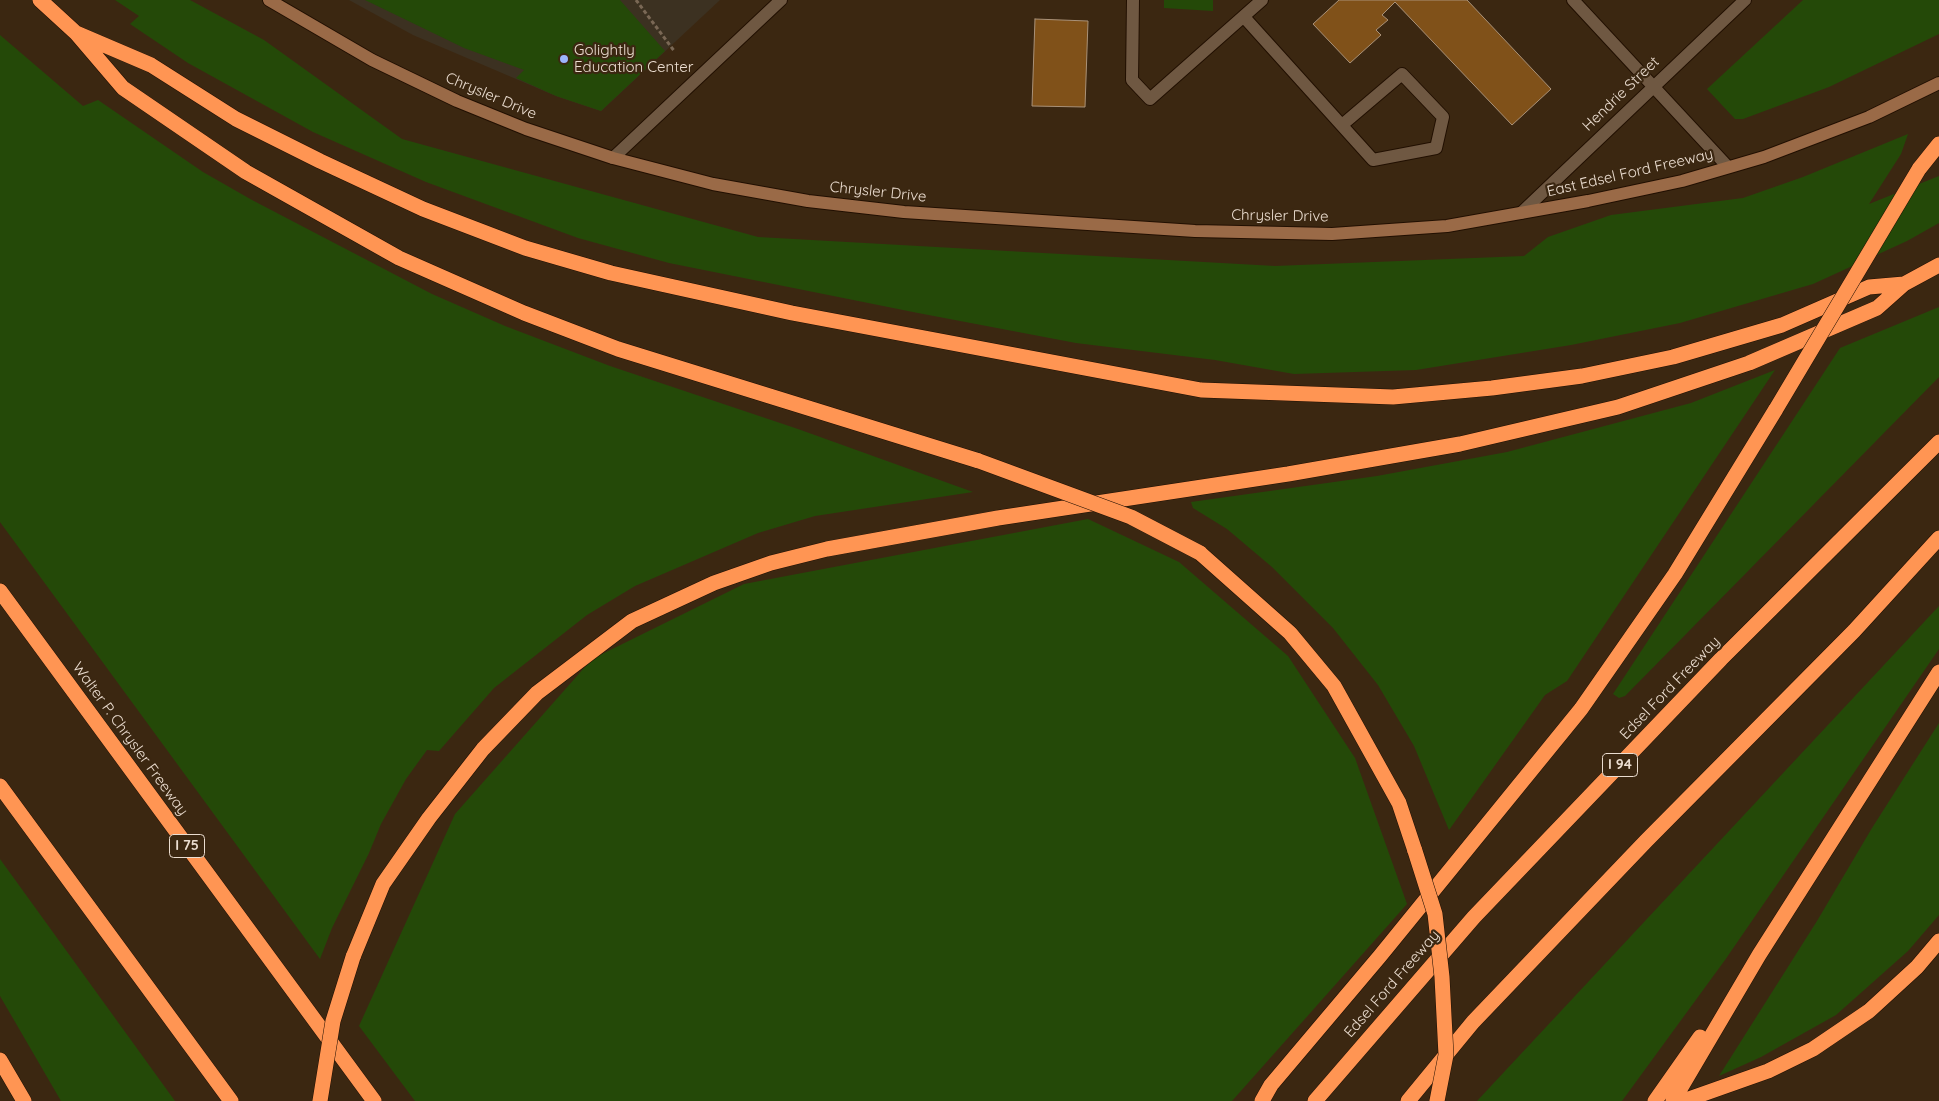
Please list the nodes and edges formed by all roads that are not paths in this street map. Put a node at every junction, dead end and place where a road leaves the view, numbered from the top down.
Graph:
1 (40, 0) edge
2 (269, 0) edge
3 (781, 0) edge
4 (1133, 0) edge
5 (1262, 0) edge
6 (1574, 0) edge
7 (1745, 0) edge
8 (1244, 17) junction
9 (76, 33) junction
10 (1939, 83) edge
11 (1654, 85) junction
12 (1342, 125) junction
13 (1939, 144) edge
14 (613, 158) junction
15 (1728, 167) junction
16 (1521, 213) junction
17 (1939, 264) edge
18 (1904, 284) junction
19 (1939, 442) edge
20 (1939, 538) edge
21 (0, 591) edge
22 (1939, 672) edge
23 (0, 786) edge
24 (1939, 941) edge
25 (1759, 955) junction
26 (0, 1060) edge
27 (24, 1101) edge
28 (231, 1101) edge
29 (320, 1101) edge
30 (374, 1101) edge
31 (1262, 1101) edge
32 (1315, 1101) edge
33 (1408, 1101) edge
34 (1437, 1101) edge
35 (1655, 1101) edge
36 (1672, 1101) edge
37 (1683, 1101) edge

1 - 9 highway
2 - 14 street, Chrysler Drive
3 - 14 street
4 - 8 street
5 - 8 street
6 - 11 street
7 - 11 street, Hendrie Street
8 - 12 street
9 - 18 highway
9 - 34 highway, bridge
10 - 15 street, East Edsel Ford Freeway
11 - 15 street
11 - 16 street, Hendrie Street
12 - 12 street
13 - 31 highway, bridge
14 - 16 street, Chrysler Drive
15 - 16 street, East Edsel Ford Freeway
17 - 18 highway
18 - 29 highway, bridge
19 - 32 highway, Edsel Ford Freeway / I 94
20 - 33 highway
21 - 30 highway, Walter P. Chrysler Freeway / I 75
22 - 25 highway
23 - 28 highway
24 - 37 highway
25 - 35 highway
25 - 36 highway
26 - 27 highway

